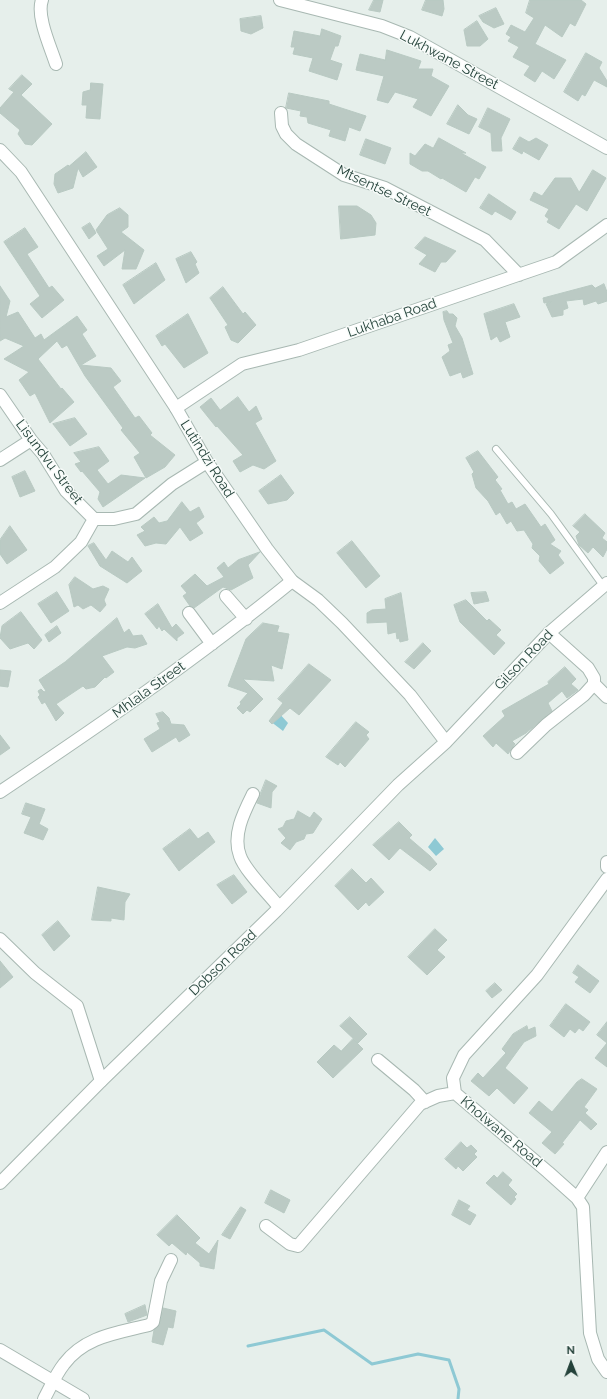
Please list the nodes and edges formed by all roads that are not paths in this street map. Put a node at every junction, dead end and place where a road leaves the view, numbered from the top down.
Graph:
1 (42, 0) edge
2 (280, 0) edge
3 (56, 64) dead end
4 (281, 113) dead end
5 (607, 148) edge
6 (0, 150) edge
7 (607, 225) edge
8 (519, 275) junction
9 (0, 395) edge
10 (176, 408) junction
11 (31, 440) junction
12 (496, 449) dead end
13 (0, 460) edge
14 (207, 462) junction
15 (94, 520) junction
16 (292, 581) junction
17 (605, 585) edge
18 (226, 596) dead end
19 (0, 604) edge
20 (189, 613) dead end
21 (246, 619) junction
22 (549, 633) junction
23 (212, 644) junction
24 (594, 684) junction
25 (607, 697) edge
26 (446, 742) junction
27 (517, 753) dead end
28 (0, 792) edge
29 (253, 794) dead end
30 (607, 862) edge
31 (607, 867) edge
32 (607, 879) edge
33 (280, 907) junction
34 (0, 939) edge
35 (378, 1060) dead end
36 (101, 1081) junction
37 (455, 1093) junction
38 (425, 1102) junction
39 (607, 1152) edge
40 (0, 1184) edge
41 (577, 1198) junction
42 (266, 1226) dead end
43 (171, 1260) dead end
44 (0, 1350) edge
45 (607, 1372) edge
46 (54, 1381) junction
47 (44, 1399) edge
48 (83, 1399) edge

1 - 3 street
2 - 5 street, Lukhwane Street
4 - 8 street, Mtsentse Street
6 - 10 street, Lutindzi Road
7 - 8 street, Lukhaba Road
8 - 10 street, Lukhaba Road
9 - 11 street, Lisundvu Street
10 - 14 street, Lutindzi Road
11 - 13 street
11 - 15 street, Lisundvu Street
12 - 17 lane
14 - 15 street
14 - 16 street, Lutindzi Road
15 - 19 street
16 - 21 street, Mhlala Street
16 - 26 street, Lutindzi Road
17 - 22 street, Gilson Road
18 - 21 street
20 - 23 street
21 - 23 street, Mhlala Street
22 - 24 street
22 - 26 street, Gilson Road
23 - 28 street, Mhlala Street
24 - 25 street
24 - 27 street
26 - 33 street, Dobson Road
29 - 33 street
30 - 31 street
32 - 37 street, Kholwane Road
33 - 36 street, Dobson Road
34 - 36 street
35 - 38 street
36 - 40 street, Dobson Road
37 - 38 street
37 - 41 street, Kholwane Road
38 - 42 street
39 - 41 street
41 - 45 street, Kholwane Road
43 - 46 street
44 - 46 street
46 - 47 street
46 - 48 street

